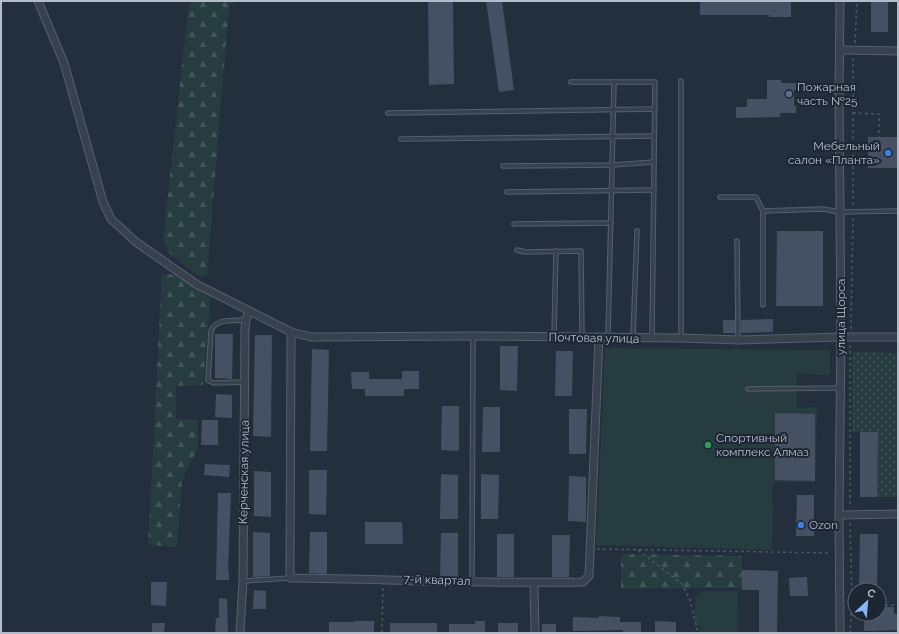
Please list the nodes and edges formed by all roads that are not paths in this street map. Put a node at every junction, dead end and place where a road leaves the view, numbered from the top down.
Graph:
1 (38, 1) edge
2 (840, 1) edge
3 (840, 50) junction
4 (898, 51) edge
5 (681, 81) dead end
6 (571, 82) dead end
7 (614, 82) junction
8 (655, 109) junction
9 (614, 110) junction
10 (388, 113) dead end
11 (613, 136) junction
12 (654, 136) junction
13 (401, 139) dead end
14 (654, 162) junction
15 (612, 165) junction
16 (503, 166) dead end
17 (654, 190) junction
18 (612, 191) junction
19 (507, 192) dead end
20 (720, 197) dead end
21 (763, 211) junction
22 (898, 211) edge
23 (840, 212) junction
24 (611, 223) junction
25 (514, 224) dead end
26 (637, 231) dead end
27 (737, 241) dead end
28 (517, 250) dead end
29 (556, 251) junction
30 (762, 306) dead end
31 (249, 311) junction
32 (246, 320) junction
33 (290, 332) junction
34 (474, 336) junction
35 (554, 337) junction
36 (582, 337) junction
37 (599, 337) junction
38 (841, 337) junction
39 (898, 337) edge
40 (608, 338) junction
41 (633, 338) junction
42 (652, 338) junction
43 (682, 338) junction
44 (738, 340) junction
45 (245, 382) junction
46 (840, 388) junction
47 (748, 389) dead end
48 (898, 514) edge
49 (839, 515) junction
50 (290, 578) junction
51 (243, 581) junction
52 (472, 581) junction
53 (534, 583) junction
54 (240, 633) edge
55 (535, 633) edge
56 (840, 633) edge

1 - 31 street, Почтовая улица
2 - 3 street, улица Щорса
3 - 4 street
3 - 23 street, улица Щорса
5 - 43 lane
6 - 7 lane
7 - 8 lane
7 - 9 lane
8 - 9 lane
8 - 12 lane
9 - 10 lane
9 - 11 lane
11 - 12 lane
11 - 13 lane
11 - 15 lane
12 - 14 lane
14 - 15 lane
14 - 17 lane
15 - 16 lane
15 - 18 lane
17 - 18 lane
17 - 42 lane
18 - 19 lane
18 - 24 lane
20 - 21 lane
21 - 23 lane
21 - 30 lane
22 - 23 lane
23 - 38 street, улица Щорса
24 - 25 lane
24 - 40 lane
26 - 41 lane
27 - 44 lane
28 - 29 lane
29 - 35 lane
29 - 36 lane
31 - 32 street, Керченская улица
31 - 33 street, Почтовая улица
32 - 45 street, Керченская улица
32 - 45 lane
33 - 34 street, Почтовая улица
33 - 50 street
34 - 35 street, Почтовая улица
34 - 52 lane
35 - 36 street, Почтовая улица
36 - 37 street, Почтовая улица
37 - 40 street, Почтовая улица
37 - 53 street, 7-й квартал
38 - 39 street, Почтовая улица
38 - 44 street, Почтовая улица
38 - 46 street, улица Щорса
40 - 41 street, Почтовая улица
41 - 42 street, Почтовая улица
42 - 43 street, Почтовая улица
43 - 44 street, Почтовая улица
45 - 51 street, Керченская улица
46 - 47 lane
46 - 49 street, улица Щорса
48 - 49 street
49 - 56 street, улица Щорса
50 - 51 lane
50 - 52 street, 7-й квартал
51 - 54 street, Керченская улица
52 - 53 street, 7-й квартал
53 - 55 street

